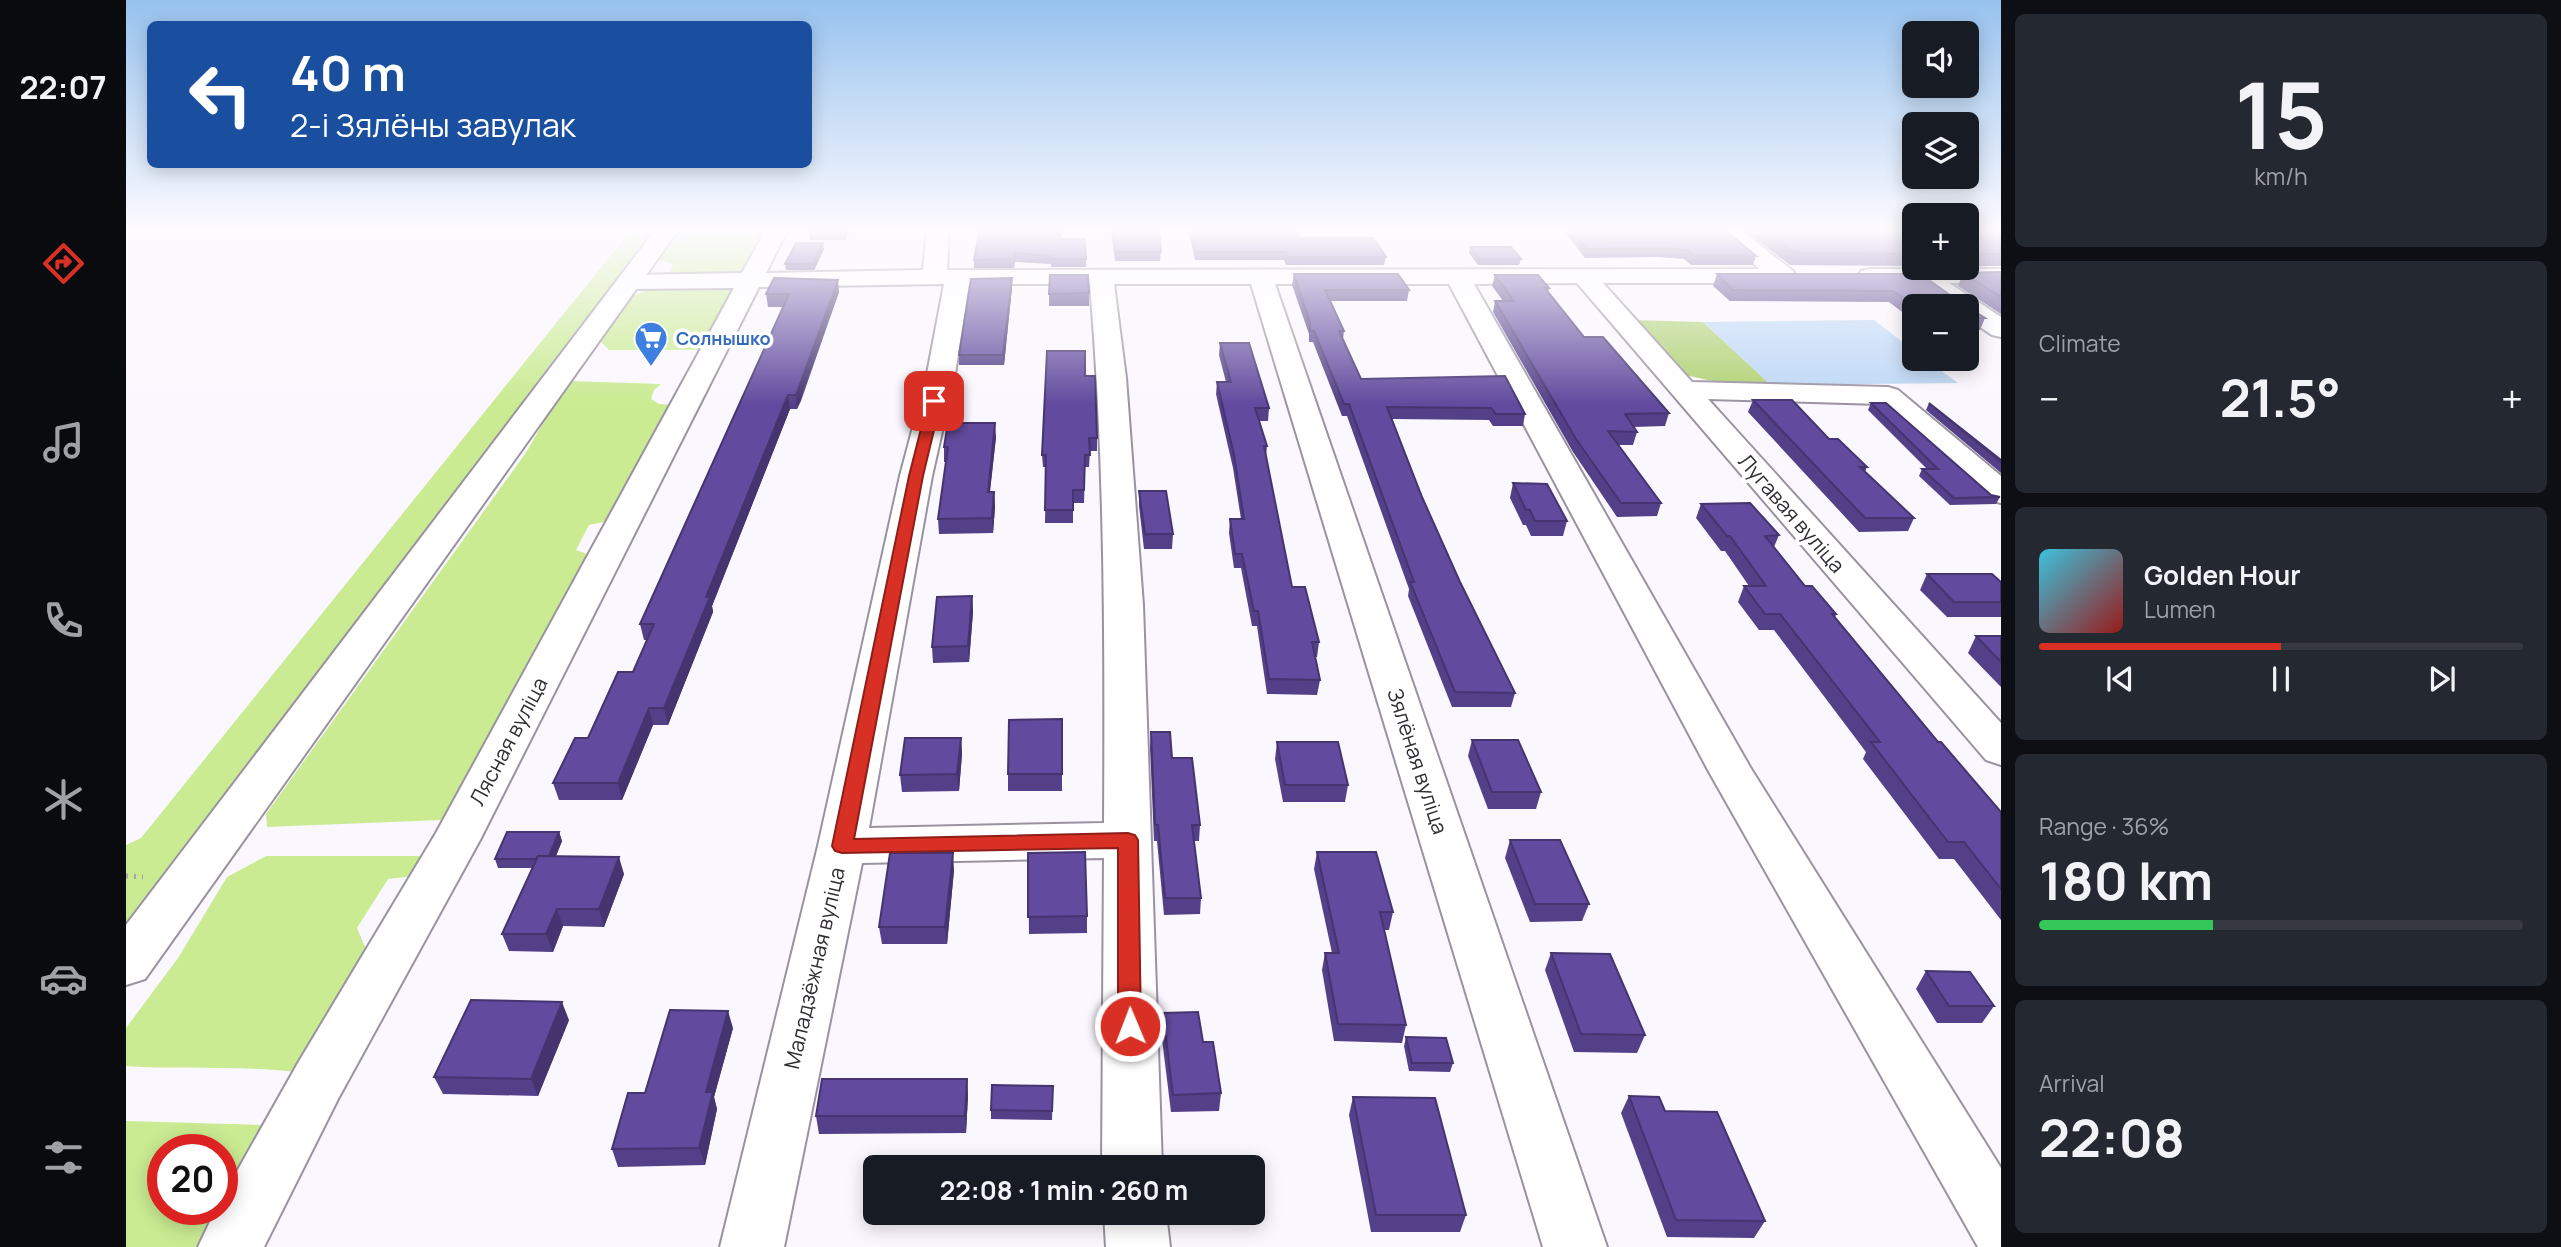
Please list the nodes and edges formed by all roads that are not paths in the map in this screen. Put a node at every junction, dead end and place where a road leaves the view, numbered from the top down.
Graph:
1 (625, 287) edge
2 (747, 287) edge
3 (946, 287) edge
4 (1102, 287) edge
5 (1264, 287) edge
6 (1464, 287) edge
7 (1594, 287) edge
8 (1939, 287) edge
9 (2001, 329) edge
10 (1684, 390) junction
11 (2001, 493) edge
12 (2001, 750) edge
13 (1128, 840) junction
14 (842, 846) junction
15 (126, 964) edge
16 (1132, 1155) edge
17 (1136, 1225) edge
18 (2001, 1226) edge
19 (230, 1247) edge
20 (752, 1247) edge
21 (1138, 1247) edge
22 (1575, 1247) edge

1 - 15 street
2 - 19 street, Лясная вуліца
3 - 14 street, Маладзёжная вуліца
4 - 13 street
5 - 22 street, Зялёная вуліца
6 - 18 street
7 - 10 street, Лугавая вуліца
8 - 9 street
10 - 11 street
10 - 12 street, Лугавая вуліца
13 - 14 street
13 - 16 street
14 - 20 street, Маладзёжная вуліца
17 - 21 street

